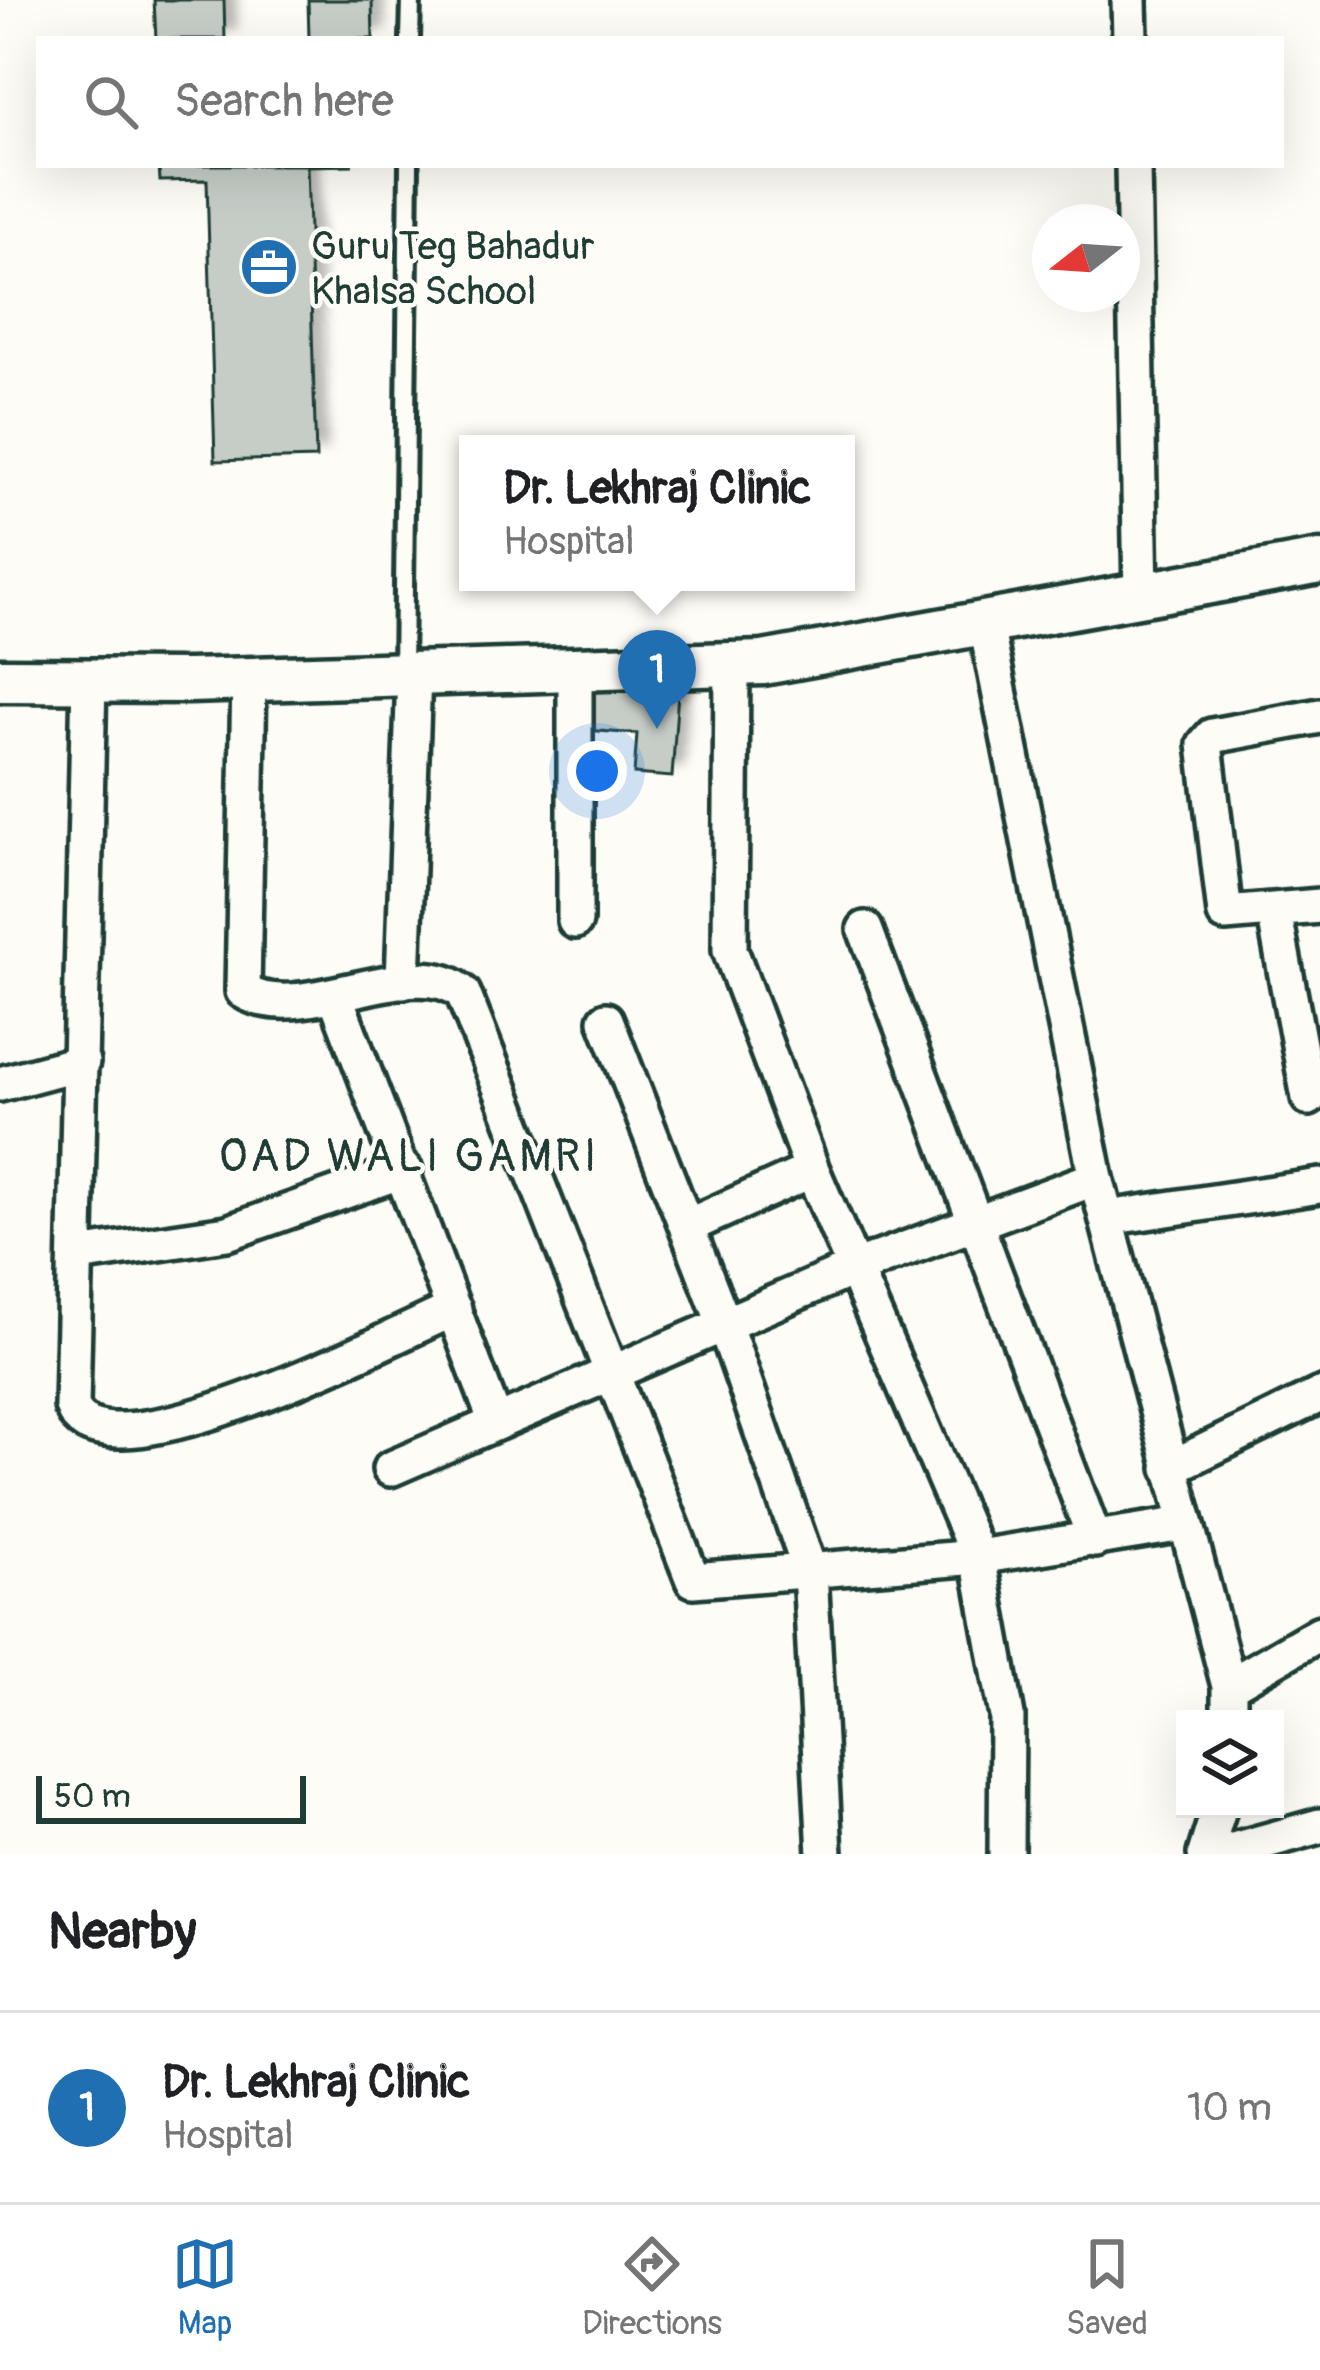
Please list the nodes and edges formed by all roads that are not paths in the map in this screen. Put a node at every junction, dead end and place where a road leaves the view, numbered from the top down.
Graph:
1 (411, 0) edge
2 (1130, 0) edge
3 (410, 36) edge
4 (1130, 36) edge
5 (409, 168) edge
6 (1133, 168) edge
7 (1320, 562) edge
8 (1142, 596) junction
9 (986, 626) junction
10 (732, 664) junction
11 (575, 669) junction
12 (409, 674) junction
13 (249, 679) junction
14 (0, 680) edge
15 (89, 680) junction
16 (1320, 716) edge
17 (1320, 906) edge
18 (1274, 911) junction
19 (575, 921) dead end
20 (865, 929) dead end
21 (403, 981) junction
22 (335, 995) junction
23 (607, 1020) dead end
24 (82, 1062) junction
25 (0, 1084) edge
26 (1309, 1098) dead end
27 (405, 1170) junction
28 (812, 1170) junction
29 (1096, 1178) junction
30 (1320, 1186) edge
31 (1107, 1218) junction
32 (980, 1225) junction
33 (688, 1226) junction
34 (78, 1255) junction
35 (856, 1267) junction
36 (454, 1309) junction
37 (724, 1323) junction
38 (611, 1370) junction
39 (1320, 1395) edge
40 (495, 1420) junction
41 (1170, 1468) junction
42 (390, 1469) dead end
43 (1184, 1524) junction
44 (1095, 1540) junction
45 (978, 1557) junction
46 (810, 1571) junction
47 (1320, 1633) edge
48 (1229, 1702) edge
49 (1216, 1818) edge
50 (1320, 1826) edge
51 (824, 1854) edge
52 (1006, 1854) edge
53 (1205, 1854) edge
54 (1219, 1854) edge

1 - 3 lane
2 - 4 street
5 - 12 lane
6 - 8 street
7 - 8 street
8 - 9 street
9 - 10 street
9 - 29 street
10 - 11 street
10 - 28 street
11 - 12 street
11 - 19 street
12 - 13 street
12 - 21 street
13 - 15 street
13 - 22 street
14 - 15 street
15 - 24 street
16 - 18 street
17 - 18 street
18 - 26 street
20 - 32 street
21 - 22 street
21 - 38 street
22 - 27 street
23 - 33 street
24 - 25 street
24 - 34 street
27 - 34 street
27 - 36 street
28 - 33 street
28 - 35 street
29 - 31 street
29 - 32 street
30 - 31 street
31 - 41 street
32 - 35 street
32 - 44 street
33 - 37 street
34 - 36 street
35 - 37 street
35 - 45 street
36 - 40 street
37 - 38 street
37 - 46 street
38 - 40 street
38 - 46 street
39 - 41 street
40 - 42 street
41 - 43 street
43 - 44 street
43 - 48 street
44 - 45 street
45 - 46 street
45 - 52 street
46 - 51 street
47 - 48 street
49 - 53 street
50 - 54 street

